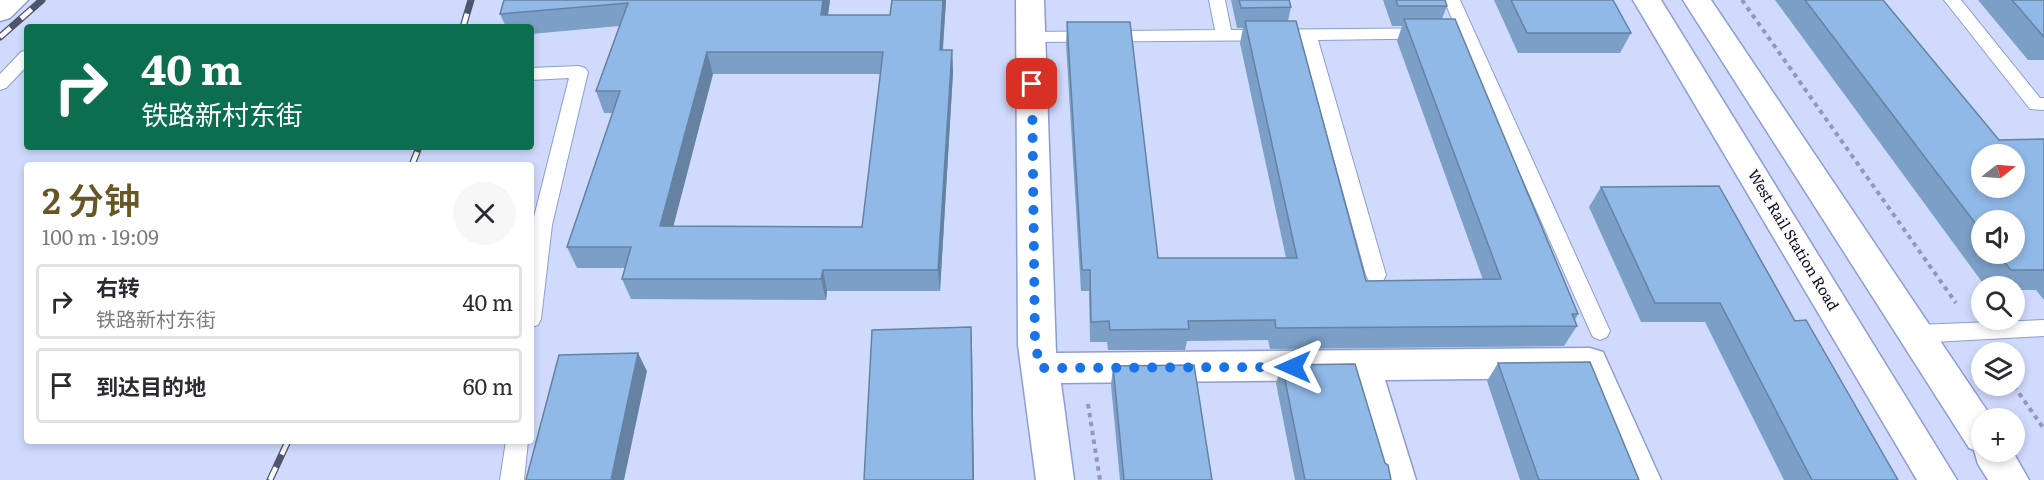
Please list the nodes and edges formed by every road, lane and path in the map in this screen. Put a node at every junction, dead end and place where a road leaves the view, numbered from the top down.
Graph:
1 (14, 0) edge
2 (1030, 0) edge
3 (1217, 0) edge
4 (1452, 0) edge
5 (1647, 0) edge
6 (1697, 0) edge
7 (1742, 0) edge
8 (1952, 0) edge
9 (0, 12) edge
10 (1466, 33) junction
11 (1308, 34) junction
12 (1224, 35) junction
13 (1031, 37) junction
14 (24, 59) edge
15 (534, 74) edge
16 (0, 84) edge
17 (2044, 104) edge
18 (1376, 275) dead end
19 (534, 293) edge
20 (2044, 328) edge
21 (1976, 331) junction
22 (1600, 332) dead end
23 (1915, 333) junction
24 (1363, 367) junction
25 (1041, 368) junction
26 (1082, 368) junction
27 (2021, 396) edge
28 (1971, 419) edge
29 (2044, 429) edge
30 (517, 444) edge
31 (1998, 462) edge
32 (512, 480) edge
33 (1055, 480) edge
34 (1100, 480) edge
35 (1397, 480) edge
36 (1642, 480) edge
37 (1938, 480) edge
38 (2010, 480) edge

1 - 9 street
2 - 13 street
3 - 12 lane
4 - 10 lane
5 - 37 street, West Rail Station Road
6 - 23 street
7 - 21 path
8 - 17 lane
10 - 11 lane
10 - 22 lane
11 - 12 lane
11 - 18 lane
12 - 13 lane
13 - 25 street
14 - 16 lane
15 - 19 lane
20 - 21 lane
21 - 23 lane
23 - 28 street
24 - 26 street
24 - 35 street
24 - 36 street
25 - 26 street
25 - 33 street
26 - 34 path
27 - 29 path
30 - 32 lane
31 - 38 street

